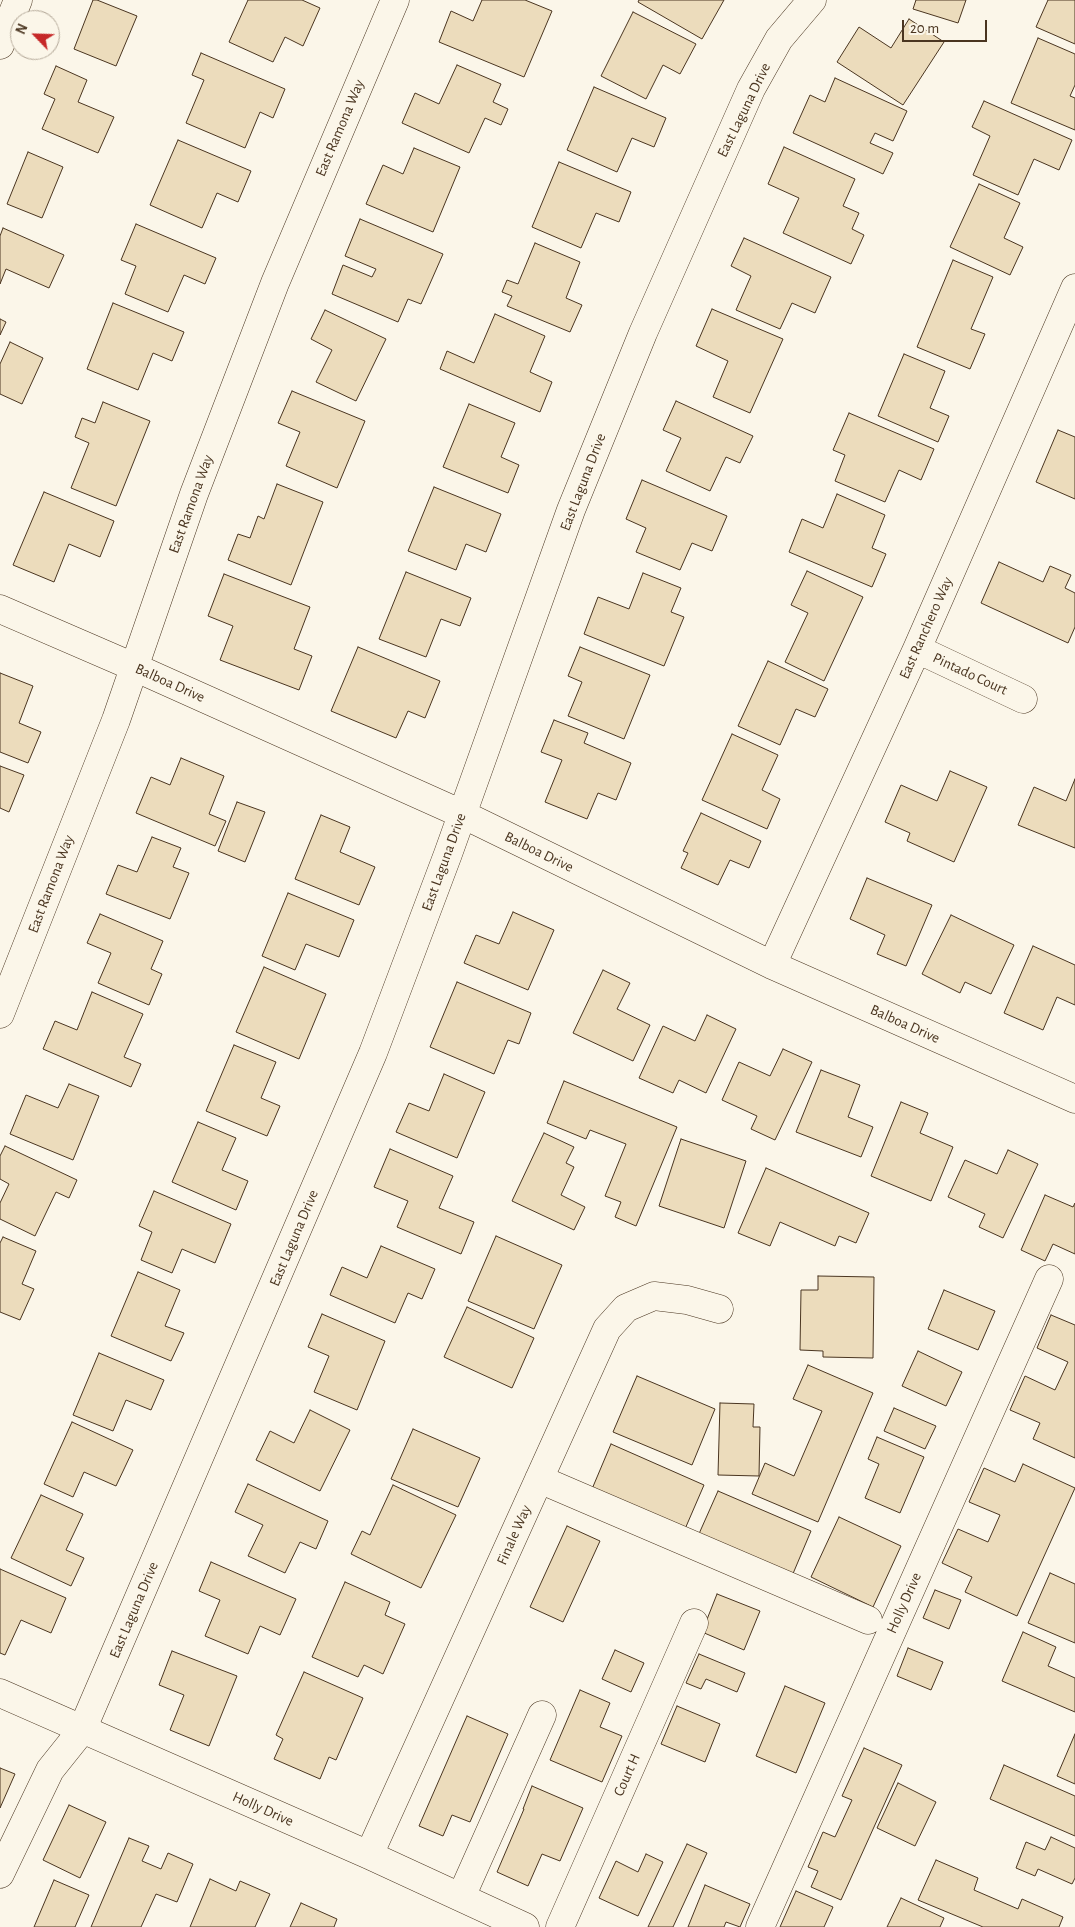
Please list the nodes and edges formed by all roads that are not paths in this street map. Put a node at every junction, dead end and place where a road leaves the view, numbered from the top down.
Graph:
1 (18, 0) edge
2 (395, 0) edge
3 (812, 0) edge
4 (0, 45) edge
5 (1075, 288) edge
6 (1064, 342) edge
7 (0, 610) edge
8 (917, 649) junction
9 (134, 667) junction
10 (1023, 699) dead end
11 (462, 814) junction
12 (772, 965) junction
13 (0, 1014) edge
14 (1075, 1099) edge
15 (1049, 1279) dead end
16 (720, 1309) dead end
17 (540, 1479) junction
18 (868, 1620) dead end
19 (694, 1623) dead end
20 (0, 1693) edge
21 (542, 1715) dead end
22 (82, 1730) junction
23 (369, 1856) junction
24 (0, 1874) edge
25 (461, 1897) junction
26 (525, 1927) edge
27 (560, 1927) edge
28 (760, 1927) edge

1 - 4 street
2 - 9 street, East Ramona Way
3 - 11 street, East Laguna Drive
5 - 6 street, East Ranchero Way
6 - 8 street, East Ranchero Way
7 - 9 street, Balboa Drive
8 - 10 street, Pintado Court
8 - 12 street, East Ranchero Way
9 - 11 street, Balboa Drive
9 - 13 street, East Ramona Way
11 - 12 street, Balboa Drive
11 - 22 street, East Laguna Drive
12 - 14 street, Balboa Drive
15 - 28 street, Holly Drive
16 - 17 street, Finale Way
17 - 18 street, Holly Drive
17 - 23 street, Finale Way
19 - 27 street, Court H
20 - 22 street, Holly Drive
21 - 25 street
22 - 23 street, Holly Drive
22 - 24 street, East Laguna Drive
23 - 25 street, Holly Drive
25 - 26 street, Holly Drive

